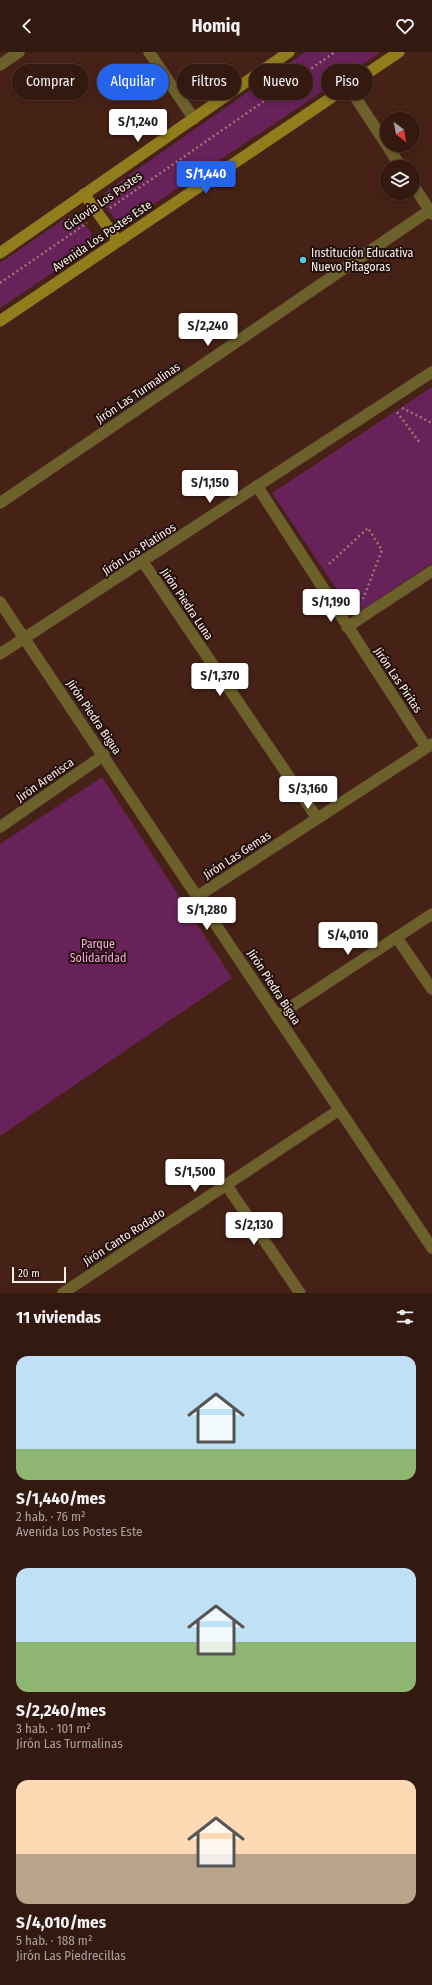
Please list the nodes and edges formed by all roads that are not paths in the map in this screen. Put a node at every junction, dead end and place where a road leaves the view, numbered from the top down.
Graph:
1 (19, 52) edge
2 (149, 52) edge
3 (289, 52) edge
4 (399, 52) edge
5 (0, 65) edge
6 (373, 69) edge
7 (327, 100) edge
8 (357, 100) edge
9 (194, 119) junction
10 (396, 160) edge
11 (84, 194) junction
12 (420, 196) edge
13 (431, 212) edge
14 (118, 240) junction
15 (0, 253) edge
16 (0, 321) edge
17 (432, 372) edge
18 (257, 486) junction
19 (0, 503) edge
20 (143, 562) junction
21 (432, 571) edge
22 (0, 602) edge
23 (347, 627) junction
24 (24, 638) junction
25 (0, 654) edge
26 (429, 745) edge
27 (104, 755) junction
28 (317, 818) junction
29 (0, 827) edge
30 (198, 896) junction
31 (432, 914) edge
32 (397, 938) junction
33 (432, 989) edge
34 (277, 1016) junction
35 (340, 1110) junction
36 (227, 1186) junction
37 (432, 1248) edge
38 (63, 1293) edge
39 (300, 1293) edge

1 - 5 street
2 - 9 street
3 - 9 main road
4 - 6 main road, Avenida Los Postes Este
7 - 14 main road, Avenida Los Postes Este
8 - 10 street
9 - 11 main road
11 - 14 main road
11 - 15 main road
12 - 13 street
13 - 19 street, Jirón Las Turmalinas
14 - 16 main road, Avenida Los Postes Este
17 - 18 street, Jirón Los Platinos
18 - 20 street, Jirón Los Platinos
18 - 23 street, Jirón Las Piritas
20 - 24 street, Jirón Los Platinos
20 - 28 street, Jirón Piedra Luna
21 - 23 street
22 - 24 street, Jirón Piedra Bigua
23 - 26 street, Jirón Las Piritas
24 - 25 street, Jirón Los Platinos
24 - 27 street, Jirón Piedra Bigua
26 - 28 street, Jirón Las Gemas
27 - 29 street, Jirón Arenisca
27 - 30 street, Jirón Piedra Bigua
28 - 30 street, Jirón Las Gemas
30 - 34 street, Jirón Piedra Bigua
31 - 32 street
32 - 33 street
32 - 34 street
34 - 35 street, Jirón Piedra Bigua
35 - 36 street, Jirón Canto Rodado
35 - 37 street, Jirón Piedra Bigua
36 - 38 street, Jirón Canto Rodado
36 - 39 street

